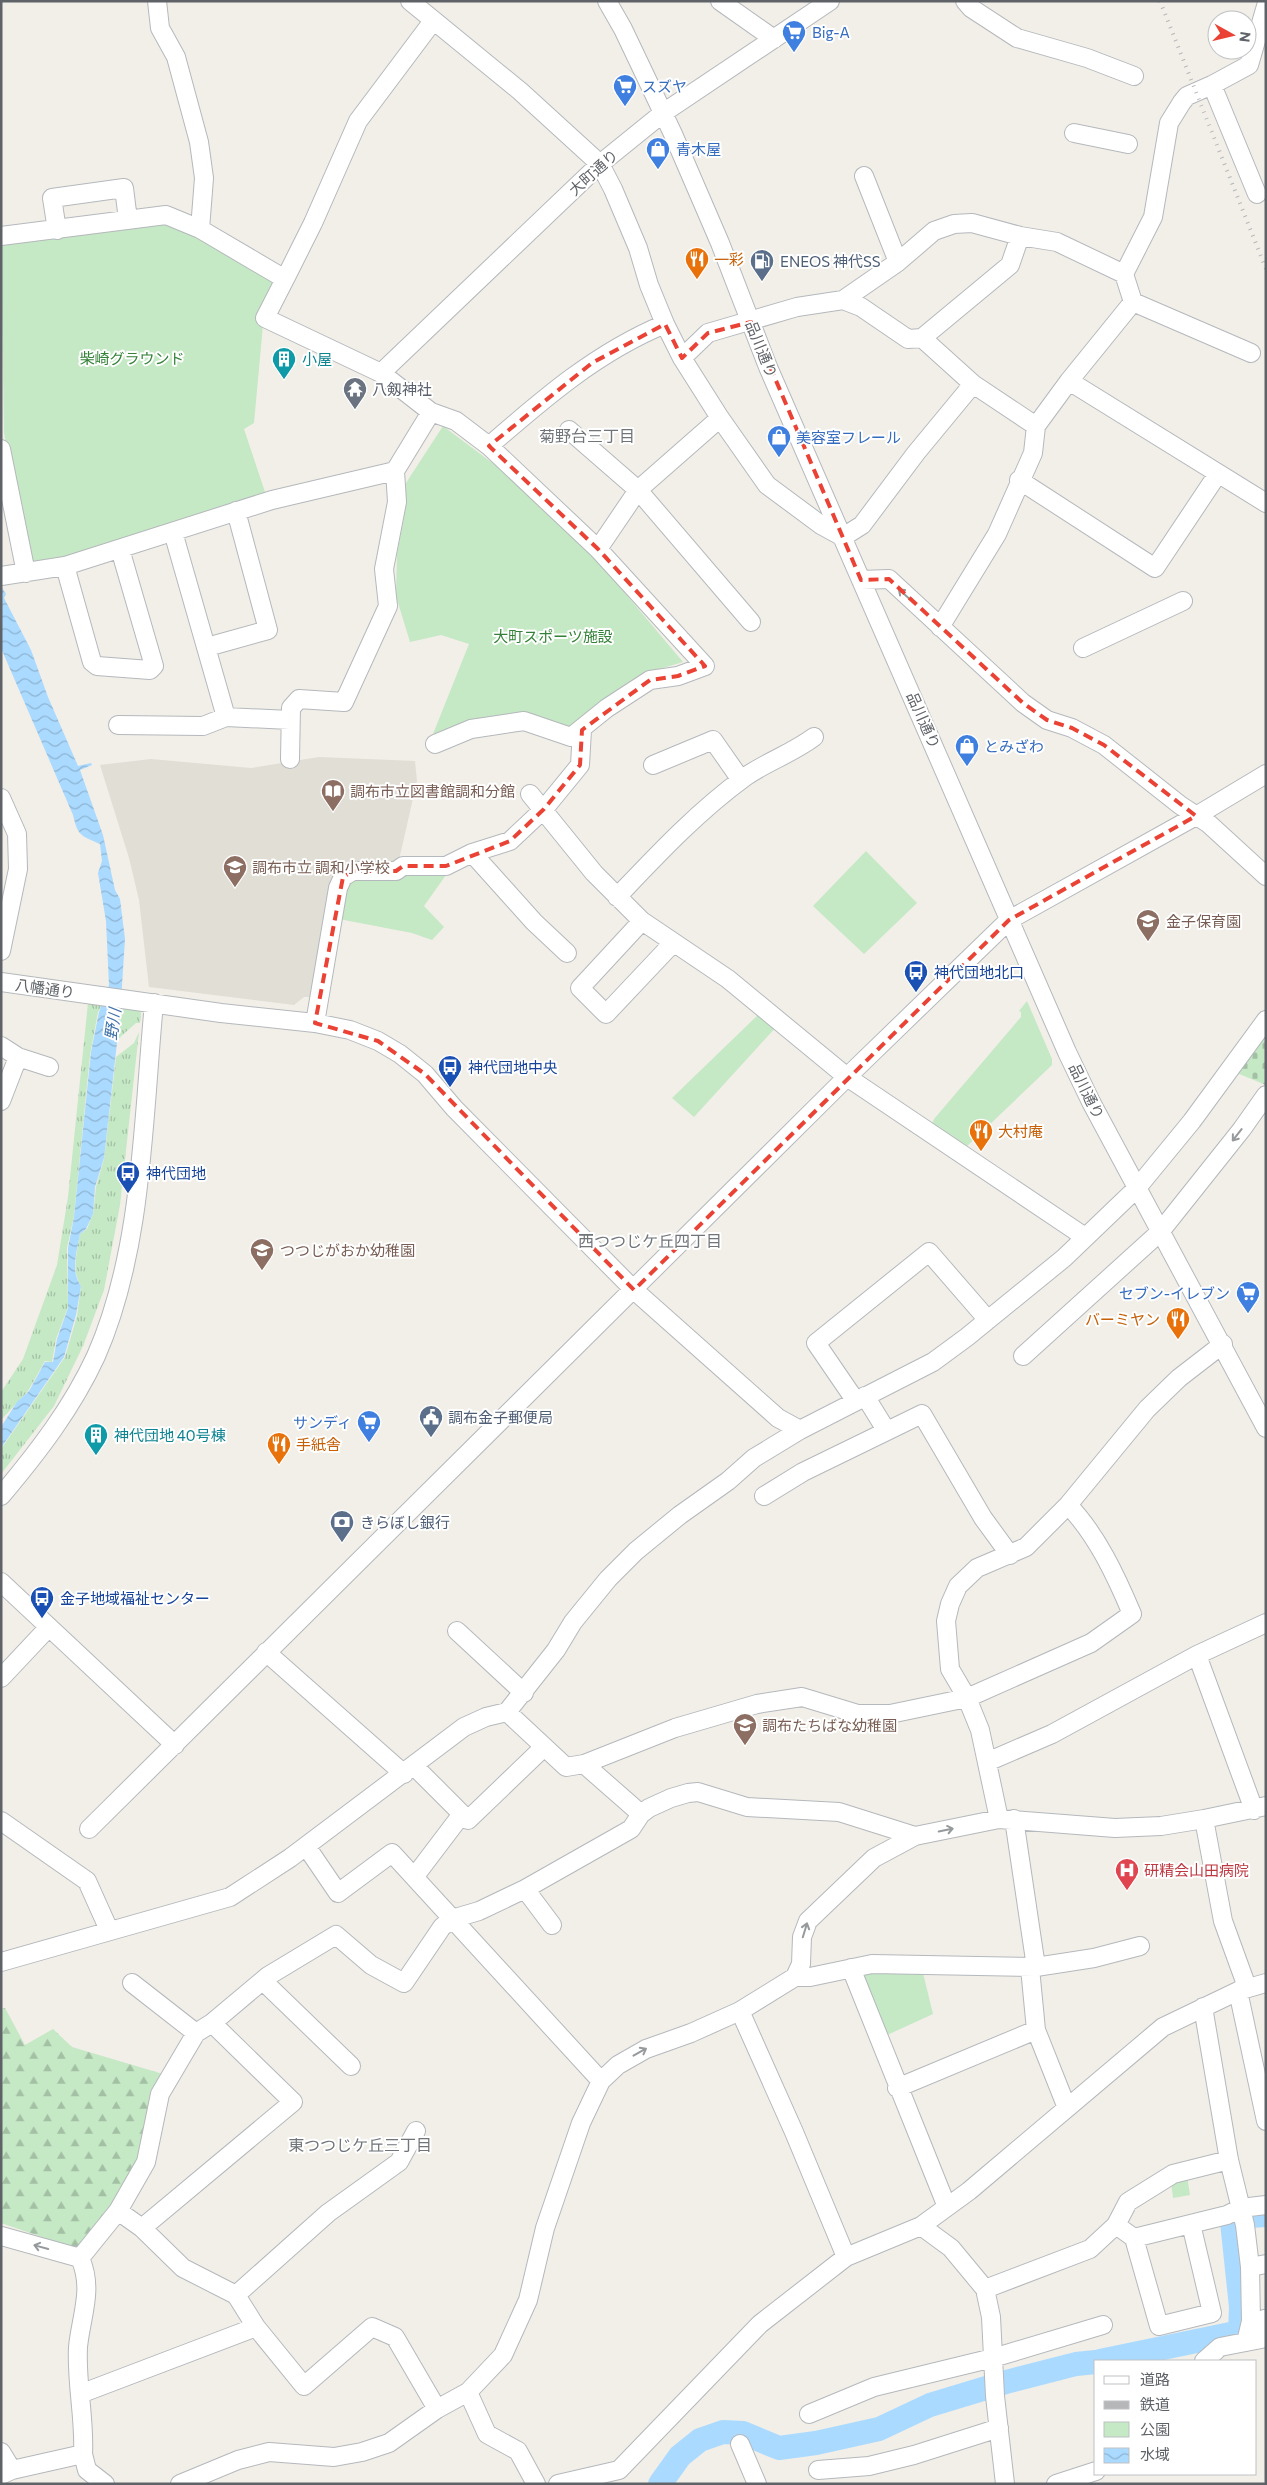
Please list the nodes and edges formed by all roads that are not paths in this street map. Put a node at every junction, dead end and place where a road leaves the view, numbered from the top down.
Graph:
1 (157, 1) edge
2 (410, 1) edge
3 (607, 1) edge
4 (720, 1) edge
5 (830, 1) edge
6 (965, 1) edge
7 (1266, 6) edge
8 (433, 21) junction
9 (774, 39) junction
10 (1134, 76) dead end
11 (1212, 85) junction
12 (663, 113) junction
13 (1074, 133) dead end
14 (1128, 144) dead end
15 (600, 164) junction
16 (864, 176) dead end
17 (1257, 194) dead end
18 (128, 220) junction
19 (200, 229) junction
20 (56, 230) junction
21 (1, 236) edge
22 (1020, 236) junction
23 (898, 262) junction
24 (1124, 274) junction
25 (285, 280) junction
26 (844, 300) junction
27 (1133, 302) junction
28 (751, 322) junction
29 (665, 324) junction
30 (922, 338) junction
31 (1252, 353) dead end
32 (682, 358) junction
33 (381, 373) junction
34 (1069, 381) junction
35 (973, 384) junction
36 (431, 412) junction
37 (720, 418) junction
38 (1036, 426) junction
39 (569, 430) dead end
40 (489, 446) junction
41 (1, 449) edge
42 (395, 471) junction
43 (1217, 475) junction
44 (1019, 480) junction
45 (638, 490) junction
46 (1266, 503) edge
47 (236, 512) junction
48 (174, 532) junction
49 (843, 537) junction
50 (120, 549) junction
51 (598, 549) junction
52 (65, 566) junction
53 (14, 575) edge
54 (861, 580) junction
55 (1183, 601) dead end
56 (752, 622) dead end
57 (940, 626) junction
58 (207, 647) junction
59 (1083, 648) dead end
60 (226, 717) junction
61 (290, 720) junction
62 (118, 725) dead end
63 (582, 730) junction
64 (814, 738) dead end
65 (435, 744) dead end
66 (290, 759) dead end
67 (653, 765) dead end
68 (1266, 774) edge
69 (741, 780) junction
70 (530, 794) dead end
71 (1, 798) edge
72 (544, 809) junction
73 (1196, 816) junction
74 (472, 853) junction
75 (1263, 867) edge
76 (616, 897) junction
77 (642, 920) junction
78 (1009, 920) junction
79 (3, 932) edge
80 (673, 943) junction
81 (1, 951) edge
82 (568, 953) dead end
83 (1, 982) edge
84 (148, 1002) junction
85 (1266, 1020) edge
86 (315, 1023) junction
87 (1, 1046) edge
88 (18, 1057) junction
89 (48, 1066) dead end
90 (847, 1077) junction
91 (1266, 1095) edge
92 (1, 1101) edge
93 (1137, 1188) junction
94 (1160, 1232) junction
95 (1085, 1237) junction
96 (634, 1290) junction
97 (988, 1320) junction
98 (1223, 1344) junction
99 (1023, 1356) dead end
100 (860, 1398) junction
101 (1266, 1428) edge
102 (800, 1430) junction
103 (886, 1430) junction
104 (1, 1496) edge
105 (764, 1496) dead end
106 (1068, 1505) junction
107 (1010, 1555) junction
108 (1, 1582) edge
109 (1266, 1623) edge
110 (49, 1627) junction
111 (456, 1631) dead end
112 (266, 1652) junction
113 (1197, 1655) junction
114 (1, 1678) edge
115 (524, 1693) junction
116 (967, 1698) junction
117 (507, 1712) junction
118 (175, 1745) junction
119 (543, 1748) junction
120 (988, 1762) junction
121 (584, 1764) junction
122 (409, 1770) junction
123 (1260, 1808) edge
124 (462, 1814) junction
125 (641, 1814) junction
126 (1007, 1819) junction
127 (1204, 1819) junction
128 (1, 1821) edge
129 (89, 1829) dead end
130 (916, 1836) junction
131 (306, 1846) junction
132 (415, 1876) junction
133 (525, 1890) junction
134 (452, 1919) junction
135 (552, 1925) dead end
136 (109, 1930) junction
137 (1140, 1946) dead end
138 (1, 1962) edge
139 (851, 1968) junction
140 (1033, 1968) junction
141 (795, 1977) junction
142 (263, 1981) junction
143 (132, 1983) dead end
144 (1266, 1983) edge
145 (1243, 1989) junction
146 (1203, 2007) junction
147 (740, 2010) junction
148 (212, 2023) junction
149 (1036, 2030) junction
150 (196, 2033) junction
151 (350, 2066) dead end
152 (601, 2081) junction
153 (897, 2088) junction
154 (1067, 2108) junction
155 (1266, 2121) edge
156 (416, 2131) dead end
157 (1228, 2160) junction
158 (1266, 2205) edge
159 (947, 2207) junction
160 (118, 2211) junction
161 (1242, 2214) junction
162 (1116, 2224) junction
163 (1191, 2224) junction
164 (921, 2226) junction
165 (142, 2228) junction
166 (1, 2236) edge
167 (1134, 2238) junction
168 (80, 2258) junction
169 (846, 2258) junction
170 (1258, 2266) edge
171 (985, 2289) junction
172 (236, 2295) junction
173 (1262, 2321) edge
174 (1103, 2325) dead end
175 (256, 2327) junction
176 (1266, 2338) edge
177 (1246, 2342) junction
178 (1205, 2360) edge
179 (994, 2365) junction
180 (468, 2392) junction
181 (80, 2394) junction
182 (437, 2409) junction
183 (808, 2414) dead end
184 (999, 2428) junction
185 (740, 2444) dead end
186 (1, 2452) edge
187 (83, 2454) junction
188 (818, 2470) dead end
189 (7, 2473) edge
190 (1092, 2476) edge
191 (105, 2484) edge
192 (180, 2484) edge
193 (536, 2484) edge
194 (558, 2484) edge
195 (757, 2484) edge
196 (1005, 2484) edge
197 (1056, 2484) edge

1 - 19 street
2 - 8 street
3 - 12 street, 品川通り
4 - 9 street
5 - 9 street, 大町通り
6 - 10 street
7 - 11 street
8 - 15 street
8 - 25 street
9 - 12 street, 大町通り
11 - 17 street
11 - 24 street
12 - 15 street, 大町通り
12 - 28 street, 品川通り
13 - 14 street
15 - 29 street
15 - 33 street, 大町通り
16 - 23 street
18 - 19 street
18 - 20 street
18 - 20 street
19 - 25 street
20 - 21 street
22 - 23 street
22 - 24 street
22 - 30 street
23 - 26 street
24 - 27 street
25 - 33 street
26 - 28 street
26 - 30 street
27 - 31 street
27 - 34 street
28 - 32 street
28 - 49 street, 品川通り
29 - 32 street
29 - 40 street
30 - 35 street
32 - 37 street
33 - 36 street
34 - 38 street
34 - 43 street
35 - 38 street
35 - 49 street
36 - 40 street
36 - 42 street
37 - 45 street
37 - 49 street
38 - 44 street
39 - 45 street
40 - 51 street
41 - 53 street
42 - 47 street
42 - 61 street
43 - 44 street
43 - 46 street
44 - 57 street
45 - 51 street
45 - 56 street
47 - 48 street
47 - 58 street
48 - 50 street
48 - 58 street
49 - 54 street, 品川通り
50 - 52 street
50 - 52 street
51 - 63 street
52 - 53 street
57 -> 54 street
54 - 78 street, 品川通り
55 - 59 street
57 - 73 street
58 - 60 street
60 - 61 street
60 - 62 street
61 - 66 street
63 - 65 street
63 - 72 street
64 - 69 street
67 - 69 street
68 - 73 street
69 - 76 street
70 - 72 street
71 - 79 street
72 - 74 street
72 - 76 street
73 - 75 street
73 - 78 street
74 - 82 street
74 - 86 street
76 - 77 street
77 - 80 street
77 - 80 street
78 - 90 street
78 - 93 street, 品川通り
79 - 81 street
80 - 90 street
83 - 84 street, 八幡通り
84 - 86 street, 八幡通り
84 - 104 street
85 - 93 street
86 - 96 street, 八幡通り
87 - 88 street
88 - 89 street
88 - 92 street
90 - 95 street
90 - 96 street
91 -> 94 street
93 - 94 street, 品川通り
93 - 95 street
94 - 98 street, 品川通り
94 - 99 street
95 - 97 street
96 - 102 street, 八幡通り
96 - 112 street
97 - 100 street
97 - 100 street
98 - 101 street, 品川通り
98 - 106 street
100 - 102 street
100 - 103 street
102 - 115 street
103 - 105 street
103 - 107 street
106 - 107 street
106 - 116 street
107 - 116 street
108 - 110 street
109 - 113 street
110 - 114 street
110 - 118 street
111 - 115 street
112 - 118 street
112 - 122 street
113 - 120 street
113 - 123 street
115 - 117 street
116 - 120 street
116 - 121 street
117 - 119 street
117 - 122 street
118 - 129 street
119 - 121 street
119 - 124 street
120 - 126 street
121 - 125 street
122 - 124 street
122 - 131 street
123 - 127 street
124 - 132 street
125 - 130 street
125 - 133 street
126 - 127 street
130 -> 126 street
126 - 140 street
127 - 145 street
128 - 136 street
141 -> 130 street
131 - 132 street
131 - 136 street
132 - 134 street
133 - 134 street
133 - 135 street
134 - 142 street
134 - 152 street
136 - 138 street
137 - 140 street
139 - 140 street
139 - 141 street
139 - 153 street
140 - 149 street
141 - 147 street
142 - 148 street
142 - 151 street
143 - 150 street
144 - 145 street
145 - 146 street
145 - 155 street
146 - 154 street
146 - 157 street
152 -> 147 street
147 - 169 street
148 - 150 street
148 - 165 street
149 - 153 street
149 - 154 street
150 - 160 street
152 - 180 street
153 - 159 street
154 - 159 street
156 - 172 street
157 - 161 street
157 - 162 street
158 - 161 street
159 - 164 street
160 - 165 street
160 - 168 street
161 - 163 street
161 - 170 street
162 - 167 street
162 - 171 street
163 - 167 street
163 - 167 street
164 - 169 street
164 - 171 street
165 - 172 street
168 -> 166 street
168 - 181 street
169 - 194 street
170 - 173 street
171 - 179 street
172 - 175 street
173 - 177 street
174 - 179 street
175 - 181 street
175 - 182 street
176 - 177 street
177 - 178 street
179 - 183 street
179 - 184 street
180 - 182 street
180 - 193 street
181 - 187 street
182 - 192 street
184 - 188 street
184 - 196 street
185 - 195 street
186 - 189 street
187 - 189 street
187 - 191 street
190 - 197 street

